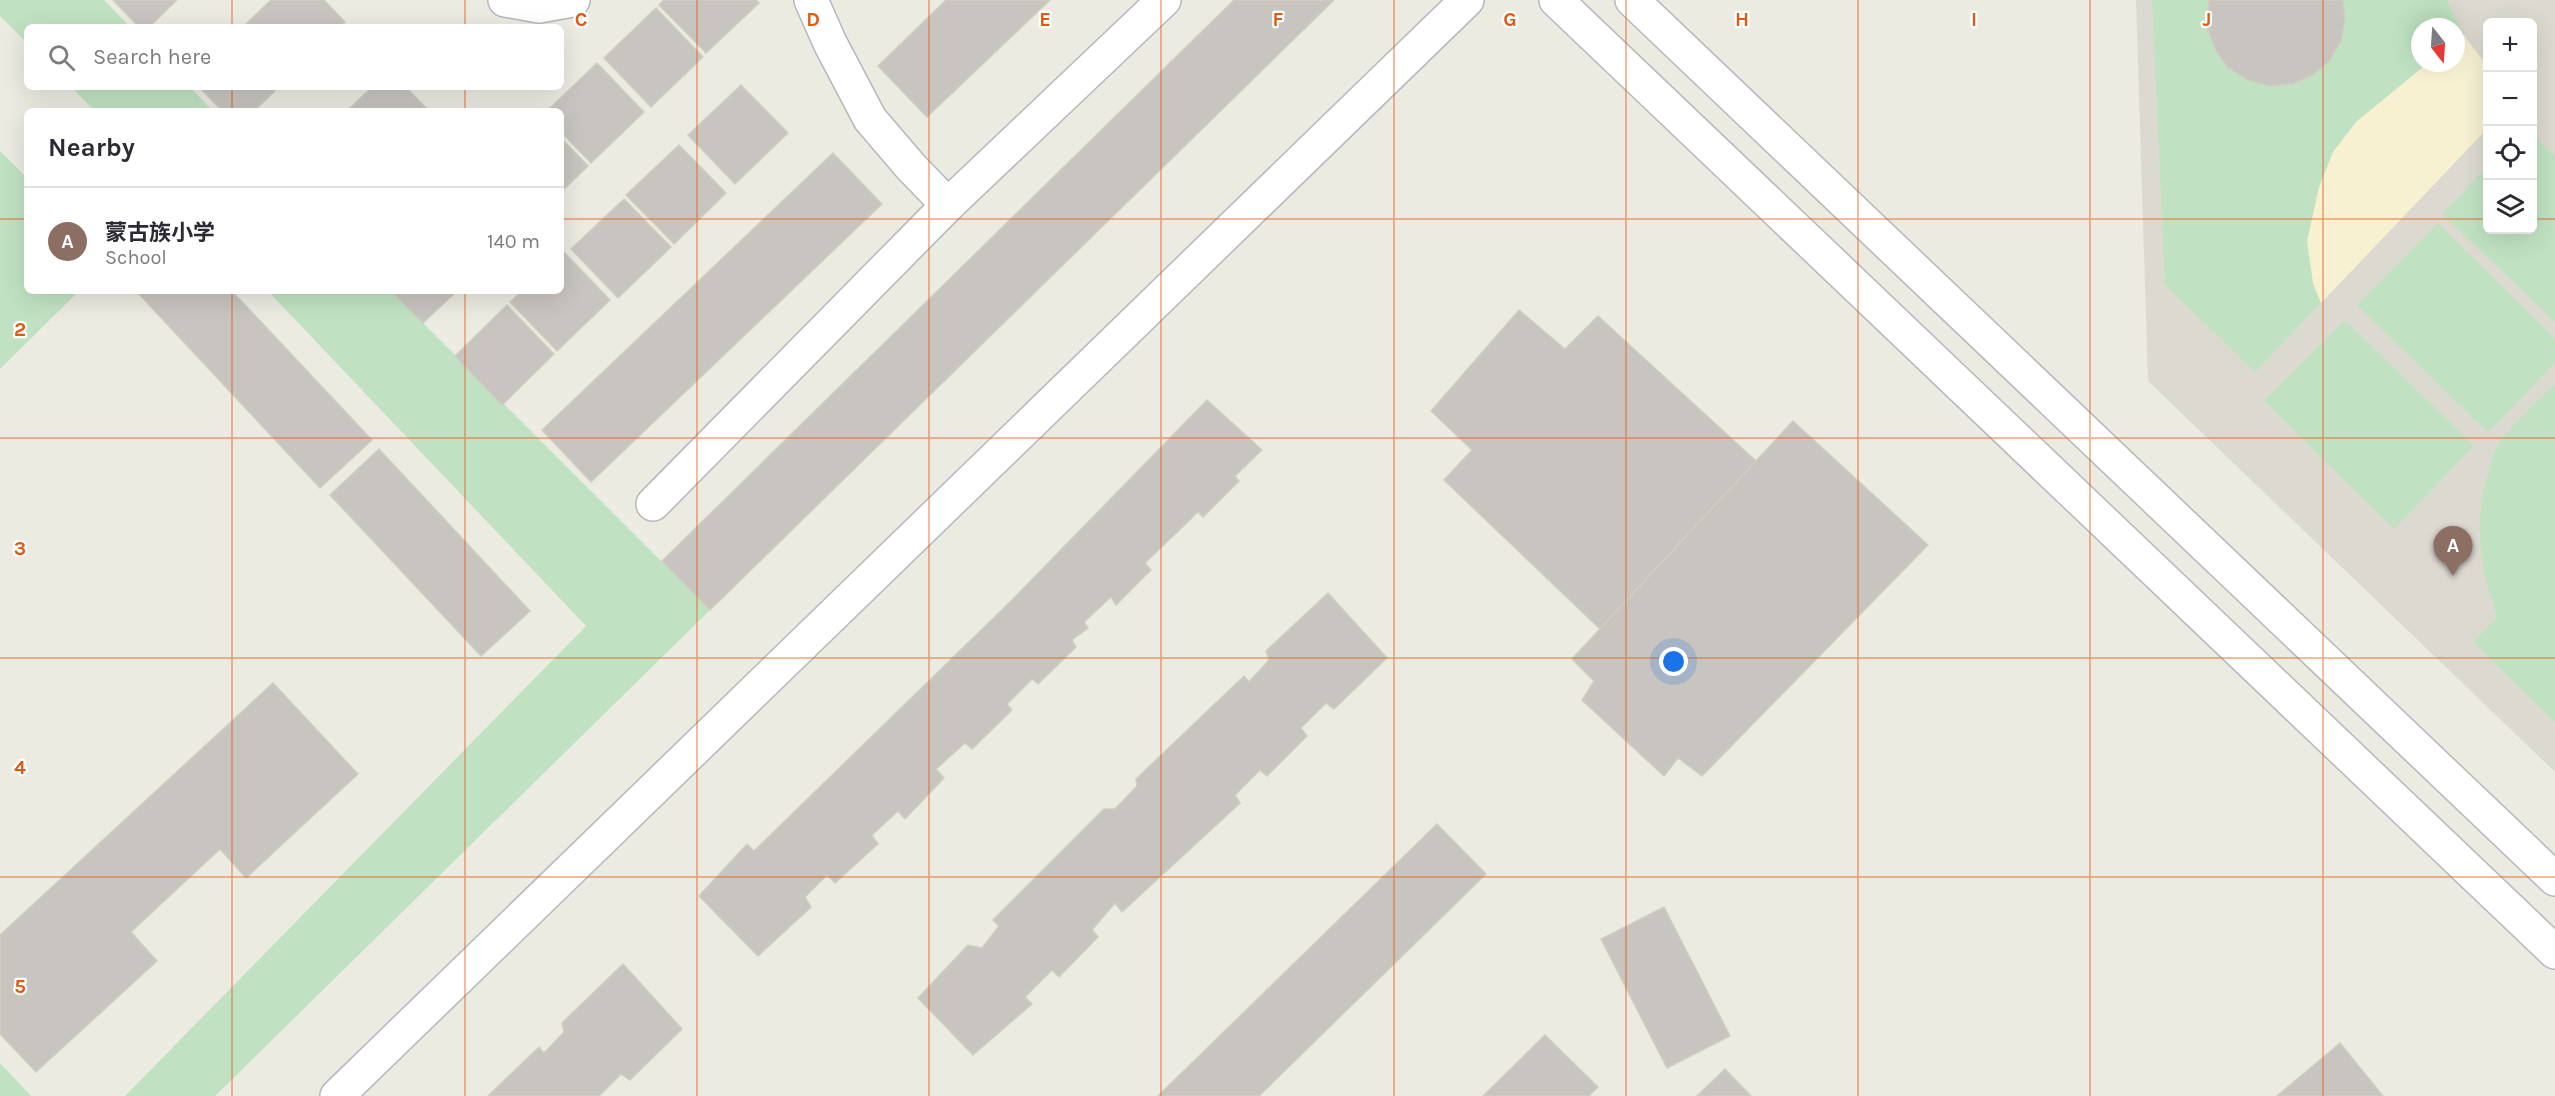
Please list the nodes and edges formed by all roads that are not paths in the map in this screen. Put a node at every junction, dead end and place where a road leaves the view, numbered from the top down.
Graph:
1 (505, 0) edge
2 (573, 0) edge
3 (810, 0) edge
4 (1164, 0) edge
5 (1467, 0) edge
6 (1556, 0) edge
7 (1632, 0) edge
8 (948, 205) junction
9 (653, 504) dead end
10 (2555, 879) edge
11 (2555, 952) edge
12 (337, 1096) edge

1 - 2 street
3 - 8 street
4 - 8 street
5 - 12 street
6 - 11 street
7 - 10 street
8 - 9 street

